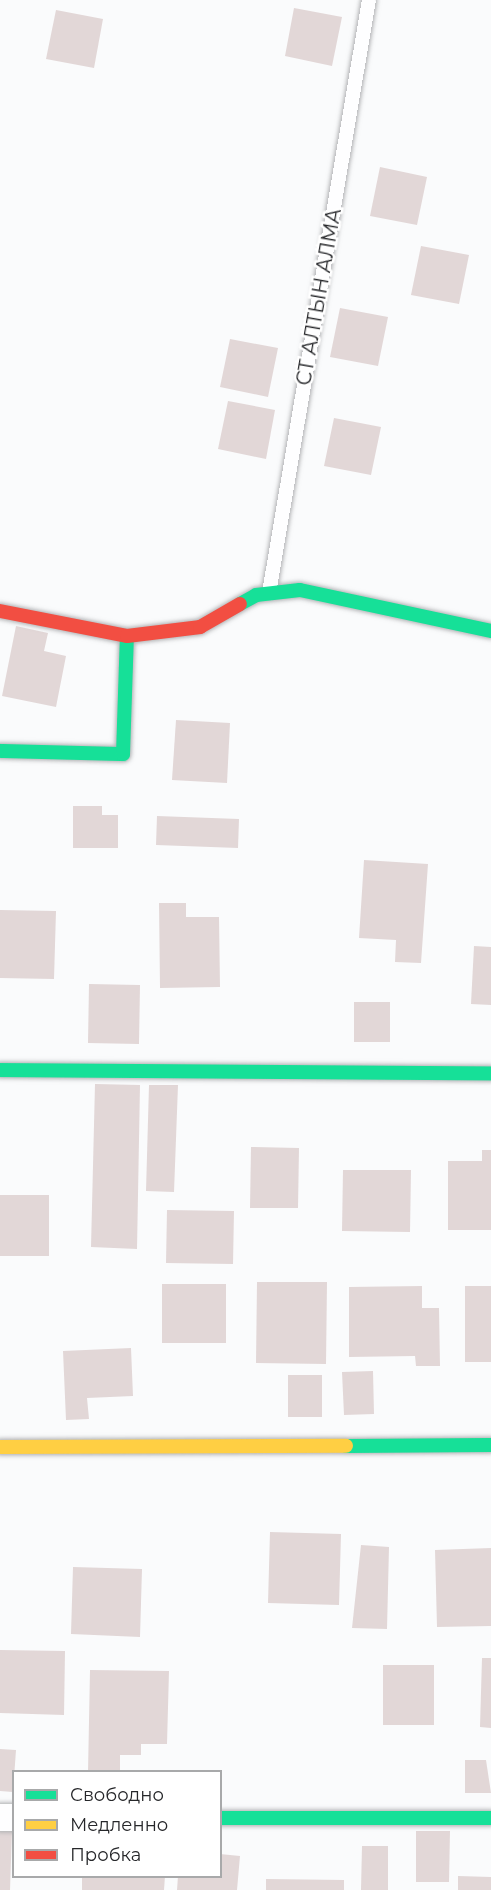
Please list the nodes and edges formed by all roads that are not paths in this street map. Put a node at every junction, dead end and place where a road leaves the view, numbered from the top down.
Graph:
1 (369, 0) edge
2 (269, 593) junction
3 (0, 611) edge
4 (491, 631) edge
5 (127, 636) junction
6 (0, 751) edge
7 (0, 1070) edge
8 (491, 1073) edge
9 (491, 1445) edge
10 (0, 1447) edge
11 (222, 1818) edge
12 (491, 1818) edge

1 - 2 lane, СТ АЛТЫН АЛМА
2 - 4 street
2 - 5 street
3 - 5 street
5 - 6 street
7 - 8 street
9 - 10 street
11 - 12 street

